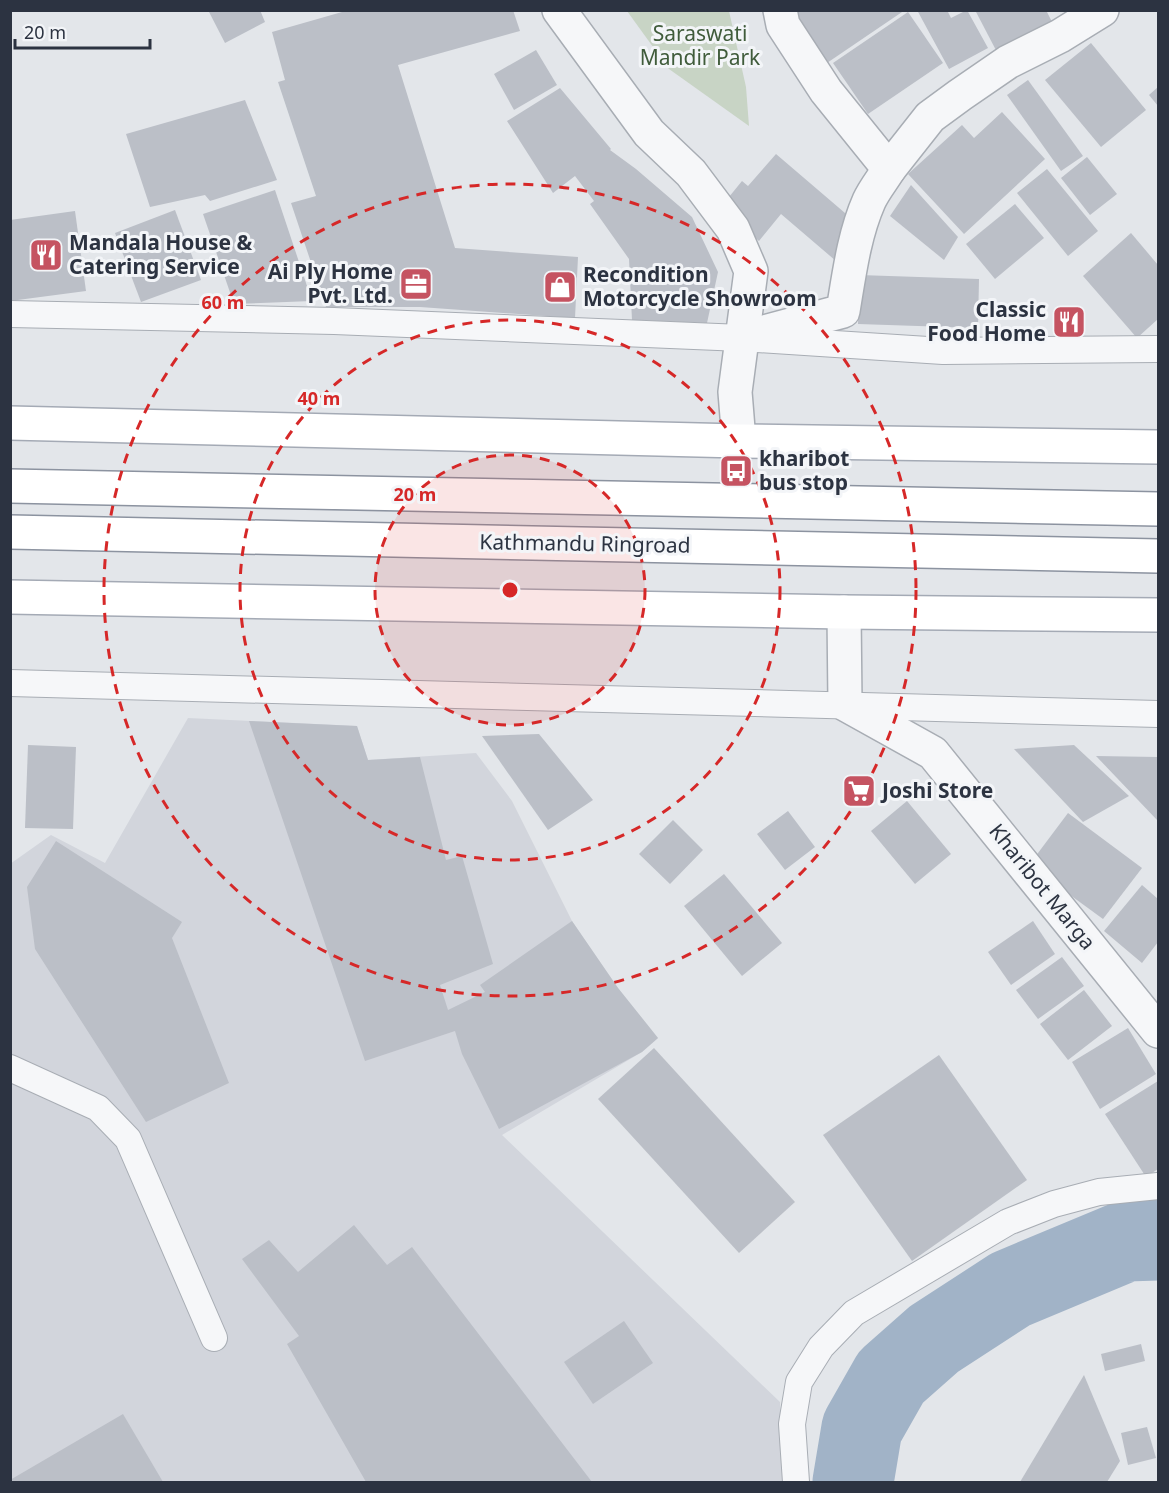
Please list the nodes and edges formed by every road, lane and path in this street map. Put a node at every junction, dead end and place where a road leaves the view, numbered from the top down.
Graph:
1 (559, 10) edge
2 (780, 10) edge
3 (1102, 10) edge
4 (889, 169) junction
5 (10, 314) edge
6 (742, 338) junction
7 (1158, 349) edge
8 (10, 423) edge
9 (739, 441) junction
10 (1158, 447) edge
11 (10, 486) edge
12 (1158, 508) edge
13 (10, 532) edge
14 (1158, 556) edge
15 (10, 597) edge
16 (844, 612) junction
17 (1158, 615) edge
18 (10, 683) edge
19 (845, 704) junction
20 (1158, 714) edge
21 (1158, 1031) edge
22 (10, 1068) edge
23 (1158, 1186) edge
24 (214, 1338) dead end
25 (796, 1482) edge

1 - 6 street
2 - 4 street
3 - 4 street
4 - 6 street
5 - 6 lane
6 - 7 lane
6 - 9 street
8 - 9 main road
9 - 10 main road
11 - 12 main road
13 - 14 main road, Kathmandu Ringroad
15 - 16 main road
16 - 17 main road
16 - 19 street
18 - 19 lane
19 - 20 lane
19 - 21 street, Kharibot Marga
22 - 24 lane
23 - 25 lane

